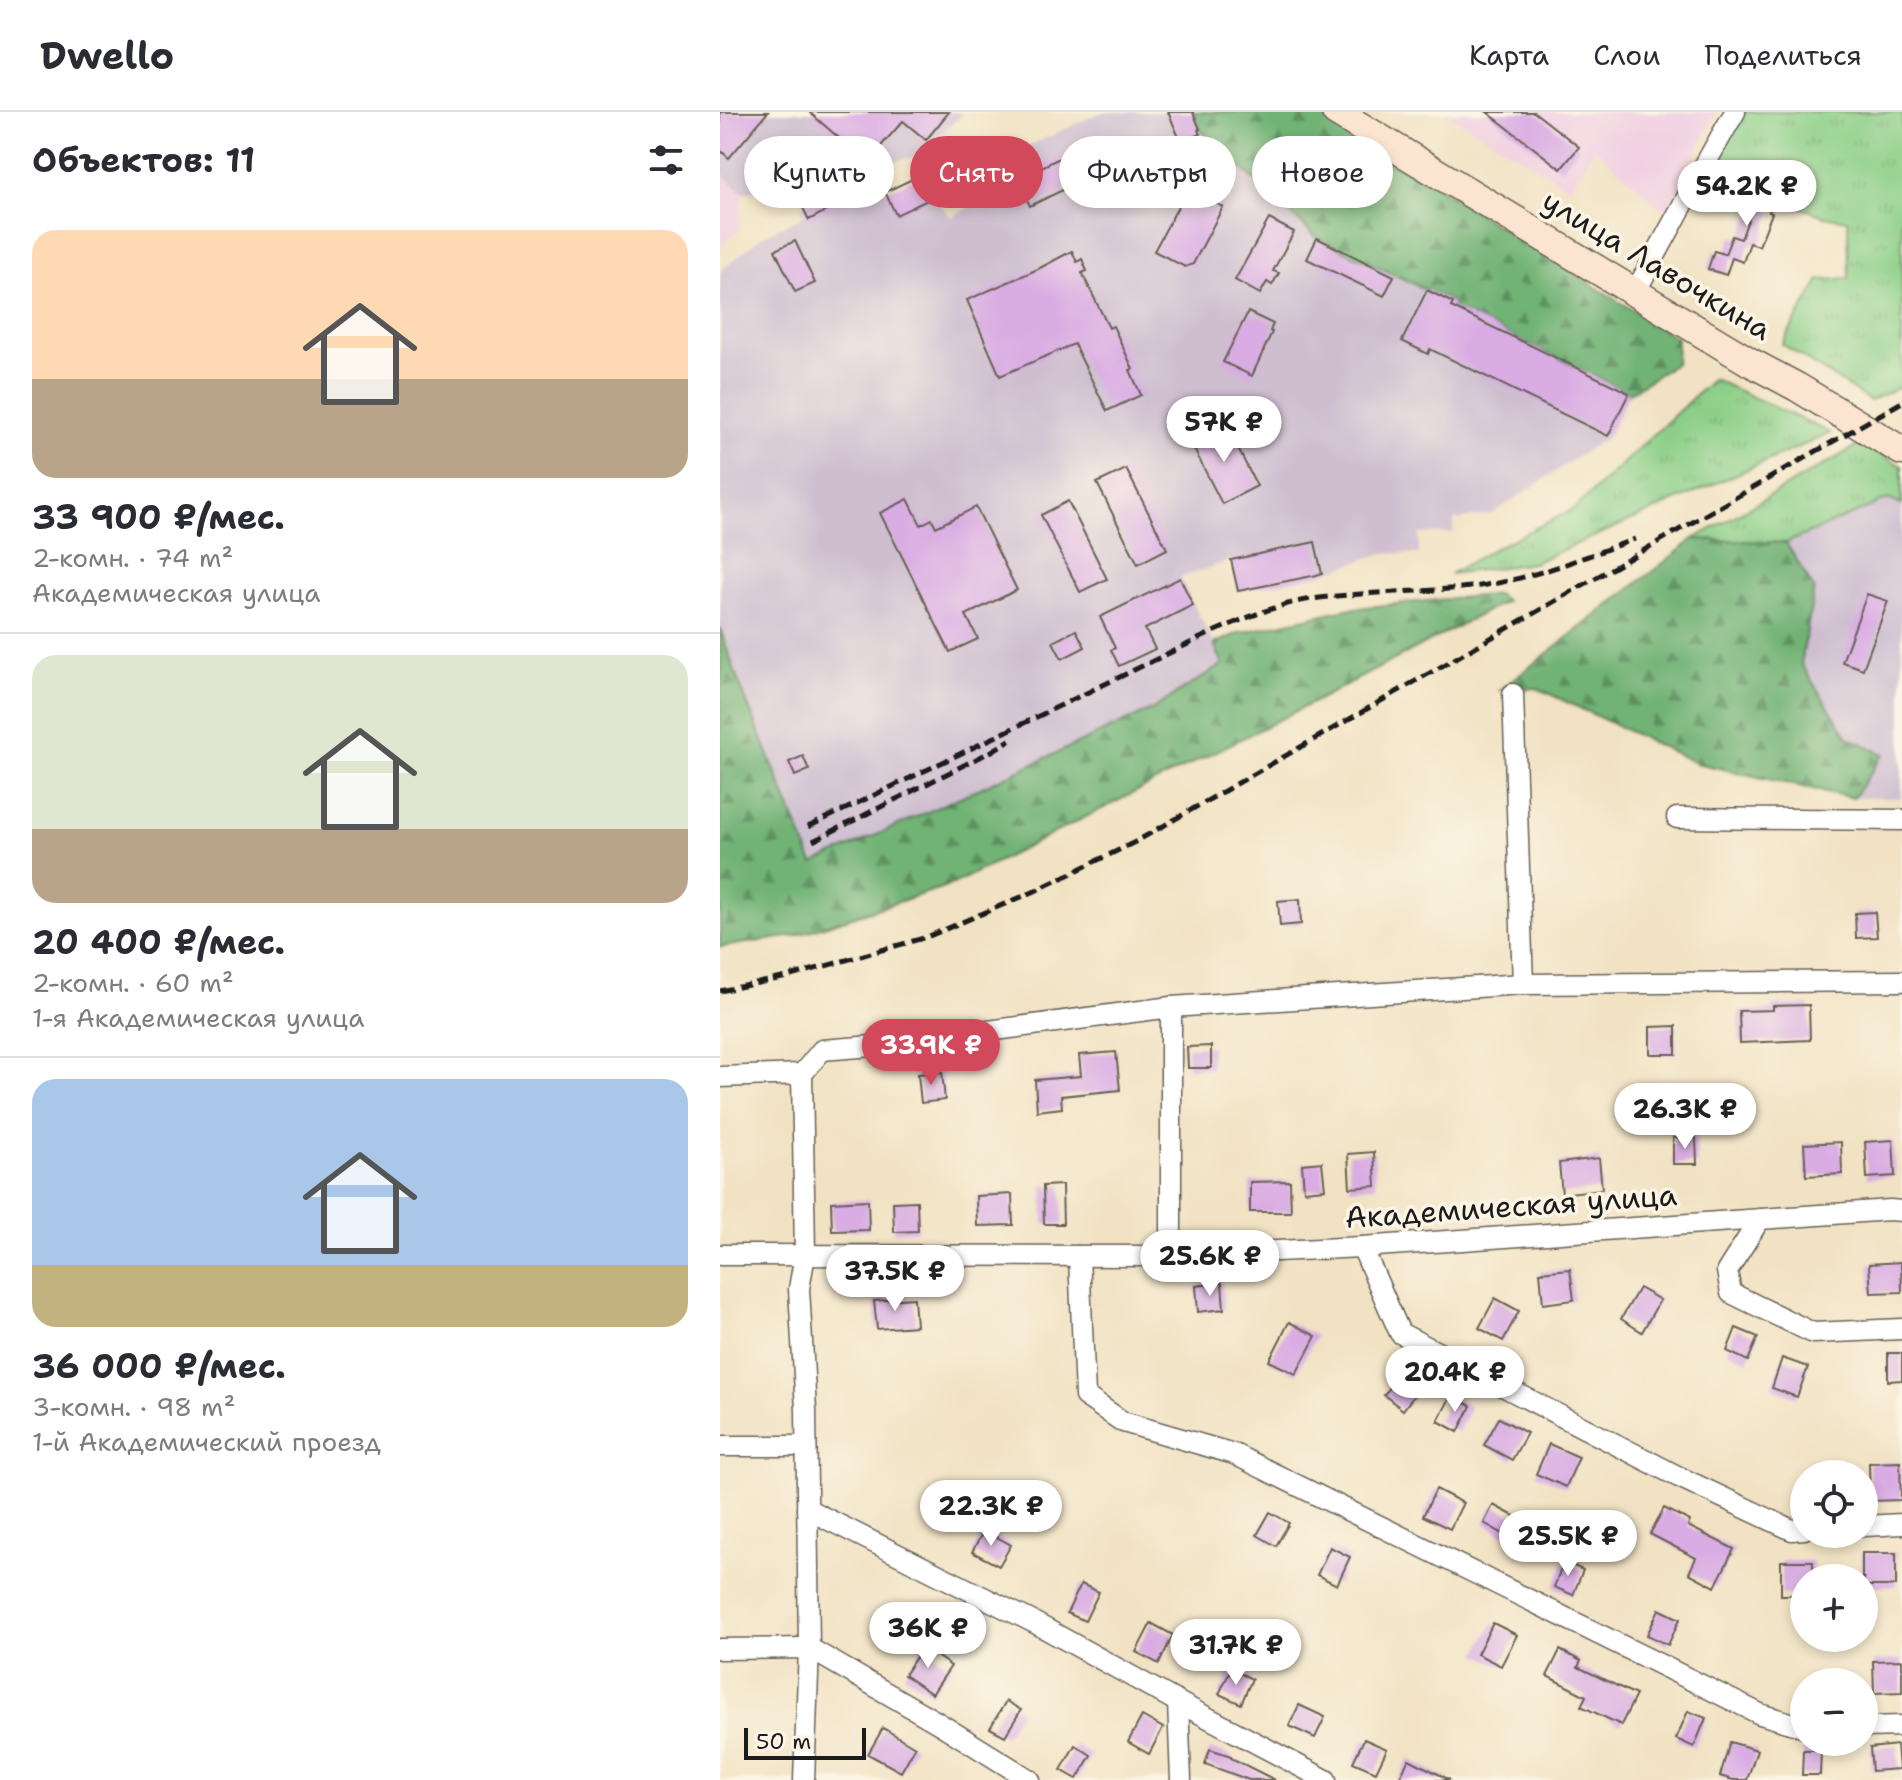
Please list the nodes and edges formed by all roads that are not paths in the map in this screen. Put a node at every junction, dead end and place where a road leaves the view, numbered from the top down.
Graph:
1 (1336, 112) edge
2 (1735, 112) edge
3 (1635, 292) junction
4 (1902, 451) edge
5 (1513, 694) dead end
6 (1677, 818) dead end
7 (1902, 820) edge
8 (1902, 981) edge
9 (1523, 984) junction
10 (1171, 1007) junction
11 (802, 1074) junction
12 (720, 1077) edge
13 (1902, 1211) edge
14 (1760, 1219) junction
15 (1362, 1247) junction
16 (805, 1254) junction
17 (720, 1255) edge
18 (1079, 1256) junction
19 (1171, 1256) junction
20 (1902, 1329) edge
21 (720, 1446) edge
22 (806, 1446) junction
23 (807, 1509) junction
24 (1902, 1524) edge
25 (1878, 1525) edge
26 (1790, 1529) edge
27 (809, 1648) junction
28 (720, 1649) edge
29 (1178, 1702) junction
30 (1790, 1723) edge
31 (1902, 1726) edge
32 (1878, 1727) edge
33 (804, 1780) edge
34 (1030, 1780) edge
35 (1181, 1780) edge
36 (1326, 1780) edge

1 - 3 main road, улица Лавочкина
2 - 3 street
3 - 4 main road, улица Лавочкина
5 - 9 street
6 - 7 street
8 - 9 street
9 - 10 street
10 - 11 street
10 - 19 street
11 - 12 street
11 - 16 street
13 - 14 street, Академическая улица
14 - 15 street, Академическая улица
14 - 20 street
15 - 19 street, Академическая улица
15 - 26 street
16 - 17 street, Академическая улица
16 - 18 street, Академическая улица
16 - 22 street
18 - 19 street, Академическая улица
18 - 30 street
21 - 22 street
22 - 23 street
23 - 27 street
23 - 29 street
24 - 25 street
27 - 28 street
27 - 33 street
27 - 34 street
29 - 35 street
29 - 36 street
31 - 32 street

